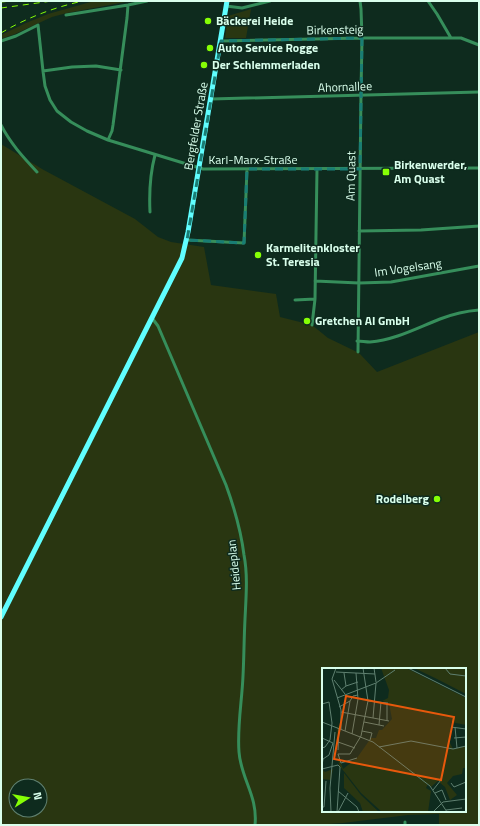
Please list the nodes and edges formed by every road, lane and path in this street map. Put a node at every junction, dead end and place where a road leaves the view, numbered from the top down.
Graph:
1 (147, 1) edge
2 (270, 1) edge
3 (360, 1) edge
4 (428, 1) edge
5 (226, 4) edge
6 (128, 5) junction
7 (66, 15) dead end
8 (362, 38) junction
9 (451, 38) junction
10 (2, 41) edge
11 (220, 41) junction
12 (479, 45) edge
13 (120, 70) junction
14 (43, 71) junction
15 (479, 92) edge
16 (361, 96) junction
17 (210, 100) junction
18 (1, 125) edge
19 (108, 140) junction
20 (155, 155) junction
21 (199, 168) junction
22 (317, 168) junction
23 (479, 168) edge
24 (247, 169) junction
25 (360, 169) junction
26 (36, 172) dead end
27 (150, 212) dead end
28 (479, 226) edge
29 (359, 231) junction
30 (186, 240) junction
31 (479, 266) edge
32 (315, 281) junction
33 (359, 283) junction
34 (315, 299) junction
35 (295, 300) dead end
36 (479, 310) edge
37 (152, 318) junction
38 (312, 324) dead end
39 (357, 341) junction
40 (358, 352) dead end
41 (1, 617) edge
42 (255, 825) edge

1 - 6 street
2 - 5 street
3 - 8 street, Am Quast
4 - 9 street
5 - 11 main road, Bergfelder Straße
6 - 7 street
6 - 13 street
8 - 9 street, Birkensteig
8 - 11 street, Birkensteig
8 - 16 street, Am Quast
9 - 12 street, Birkensteig
10 - 14 street, Karl-Marx-Straße
11 - 17 main road, Bergfelder Straße
13 - 14 street
13 - 19 street
14 - 19 street, Karl-Marx-Straße
15 - 16 street, Ahornallee
16 - 17 street, Ahornallee
16 - 25 street, Am Quast
17 - 21 main road, Bergfelder Straße
18 - 26 street
19 - 20 street, Karl-Marx-Straße
20 - 21 street, Karl-Marx-Straße
20 - 27 street
21 - 24 street, Karl-Marx-Straße
21 - 30 main road, Bergfelder Straße
22 - 24 street, Karl-Marx-Straße
22 - 25 street, Karl-Marx-Straße
22 - 32 street
23 - 25 street, Karl-Marx-Straße
24 - 30 street
25 - 29 street, Am Quast
28 - 29 street
29 - 33 street, Am Quast
30 - 37 main road, Bergfelder Straße
31 - 33 street, Im Vogelsang
32 - 33 street, Im Vogelsang
32 - 34 street
33 - 39 street, Am Quast
34 - 35 street
34 - 38 street
36 - 39 street
37 - 41 main road, Bergfelder Straße
37 - 42 street, Heideplan
39 - 40 street, Am Quast

